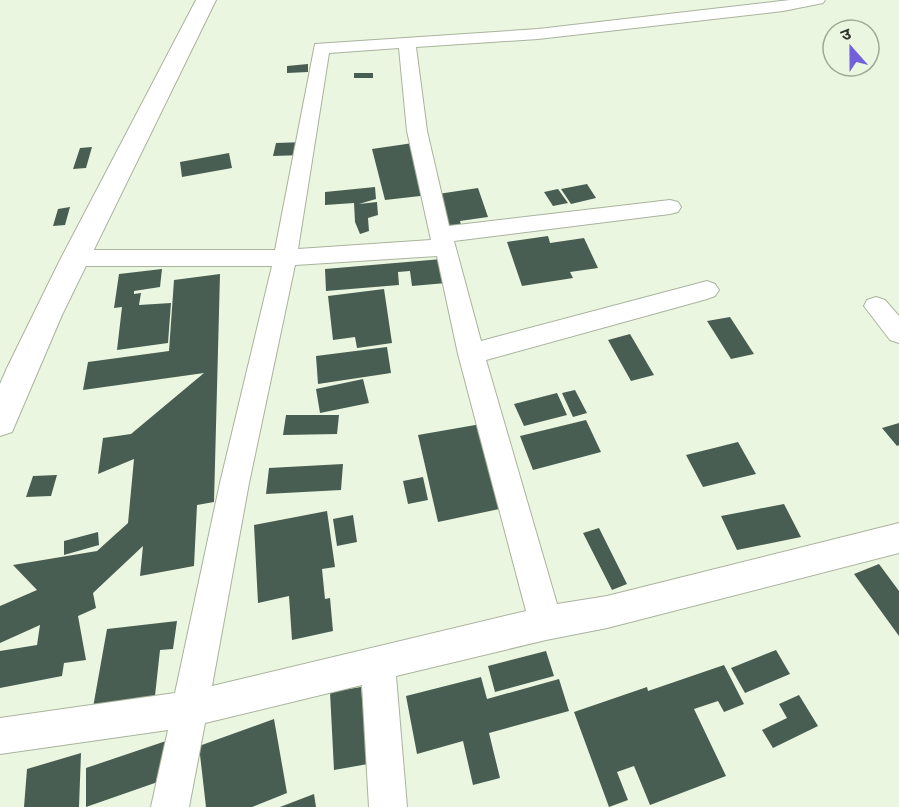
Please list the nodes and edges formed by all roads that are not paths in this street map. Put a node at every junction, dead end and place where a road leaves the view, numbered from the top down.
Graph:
1 (206, 0) edge
2 (817, 0) edge
3 (407, 42) junction
4 (670, 207) dead end
5 (443, 241) junction
6 (77, 258) junction
7 (285, 258) junction
8 (707, 290) dead end
9 (876, 306) dead end
10 (899, 333) edge
11 (471, 354) junction
12 (0, 422) edge
13 (899, 538) edge
14 (546, 622) junction
15 (378, 664) junction
16 (190, 709) junction
17 (0, 736) edge
18 (170, 807) edge
19 (388, 807) edge

1 - 6 main road
2 - 3 street
3 - 5 street
3 - 7 street
4 - 5 street
5 - 7 street
5 - 11 street
6 - 7 street
6 - 12 main road
7 - 16 street
8 - 11 street
9 - 10 street
11 - 14 street
13 - 14 street
14 - 15 street
15 - 16 street
15 - 19 street
16 - 17 street
16 - 18 street

